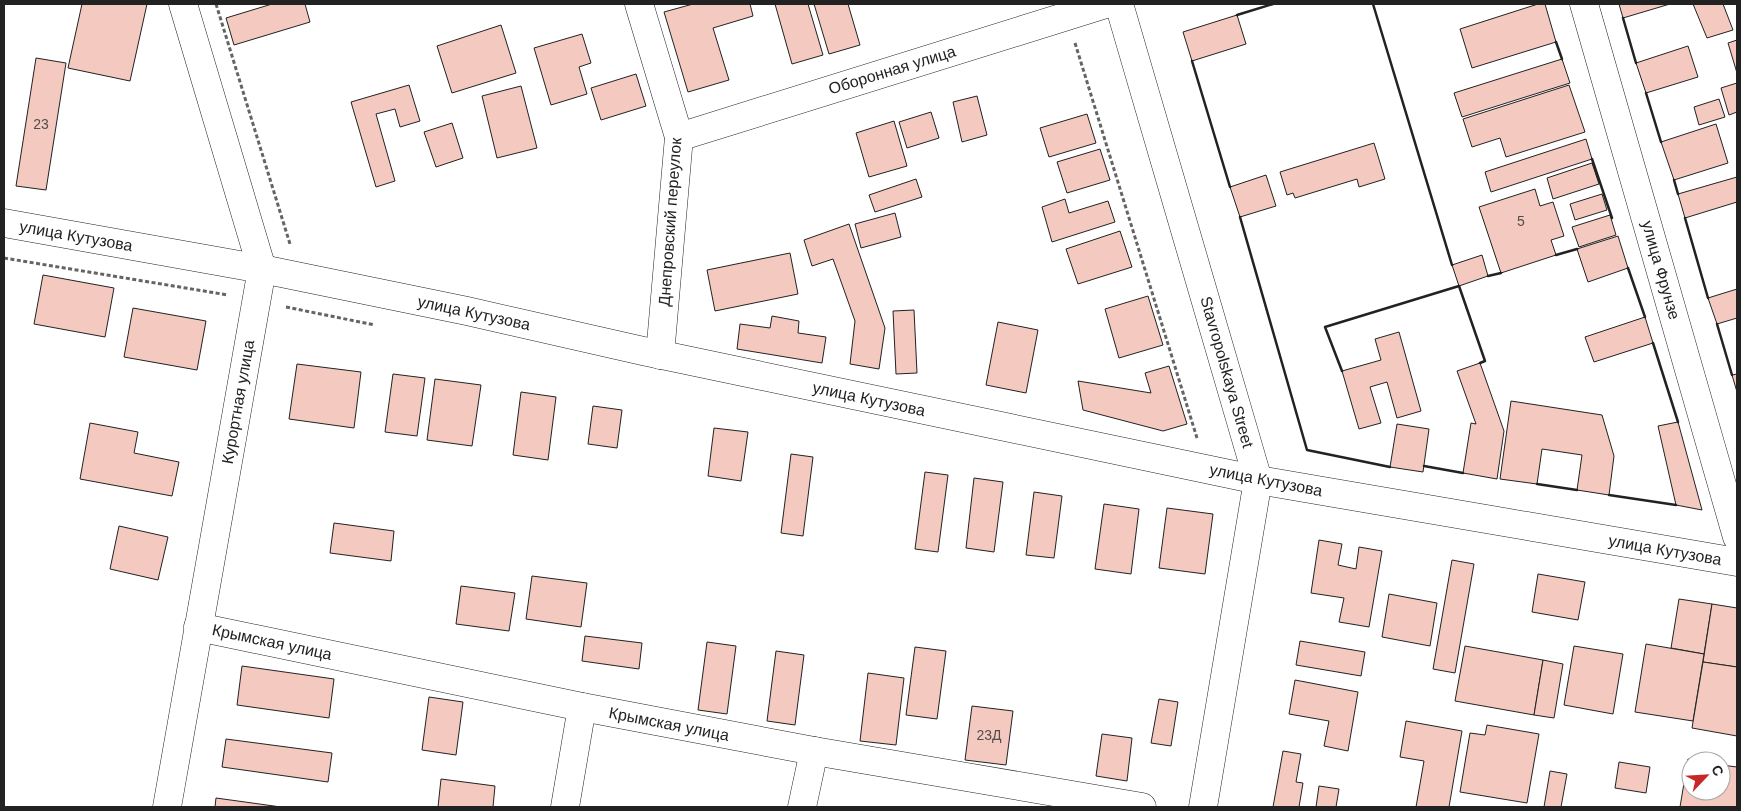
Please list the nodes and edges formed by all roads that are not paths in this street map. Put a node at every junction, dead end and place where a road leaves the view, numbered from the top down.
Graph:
1 (183, 4) edge
2 (640, 4) edge
3 (1106, 4) edge
4 (1119, 4) edge
5 (1584, 4) edge
6 (679, 137) junction
7 (4, 223) edge
8 (262, 269) junction
9 (660, 355) junction
10 (1258, 480) junction
11 (1737, 536) edge
12 (1737, 562) edge
13 (198, 627) junction
14 (582, 708) junction
15 (814, 751) junction
16 (166, 807) edge
17 (565, 807) edge
18 (802, 807) edge
19 (1142, 807) edge
20 (1203, 807) edge

1 - 8 street, Курортная улица
2 - 6 street, Днепровский переулок
3 - 6 street, Оборонная улица
4 - 10 street, Stavropolskaya Street
5 - 11 street, улица Фрунзе
6 - 9 street, Днепровский переулок
7 - 8 street, улица Кутузова
8 - 9 street, улица Кутузова
8 - 13 street, Курортная улица
9 - 10 street, улица Кутузова
10 - 12 street, улица Кутузова
10 - 20 street, Stavropolskaya Street
13 - 14 street, Крымская улица
13 - 16 street, Курортная улица
14 - 15 street, Крымская улица
14 - 17 street
15 - 18 street
15 - 19 street, Крымская улица

